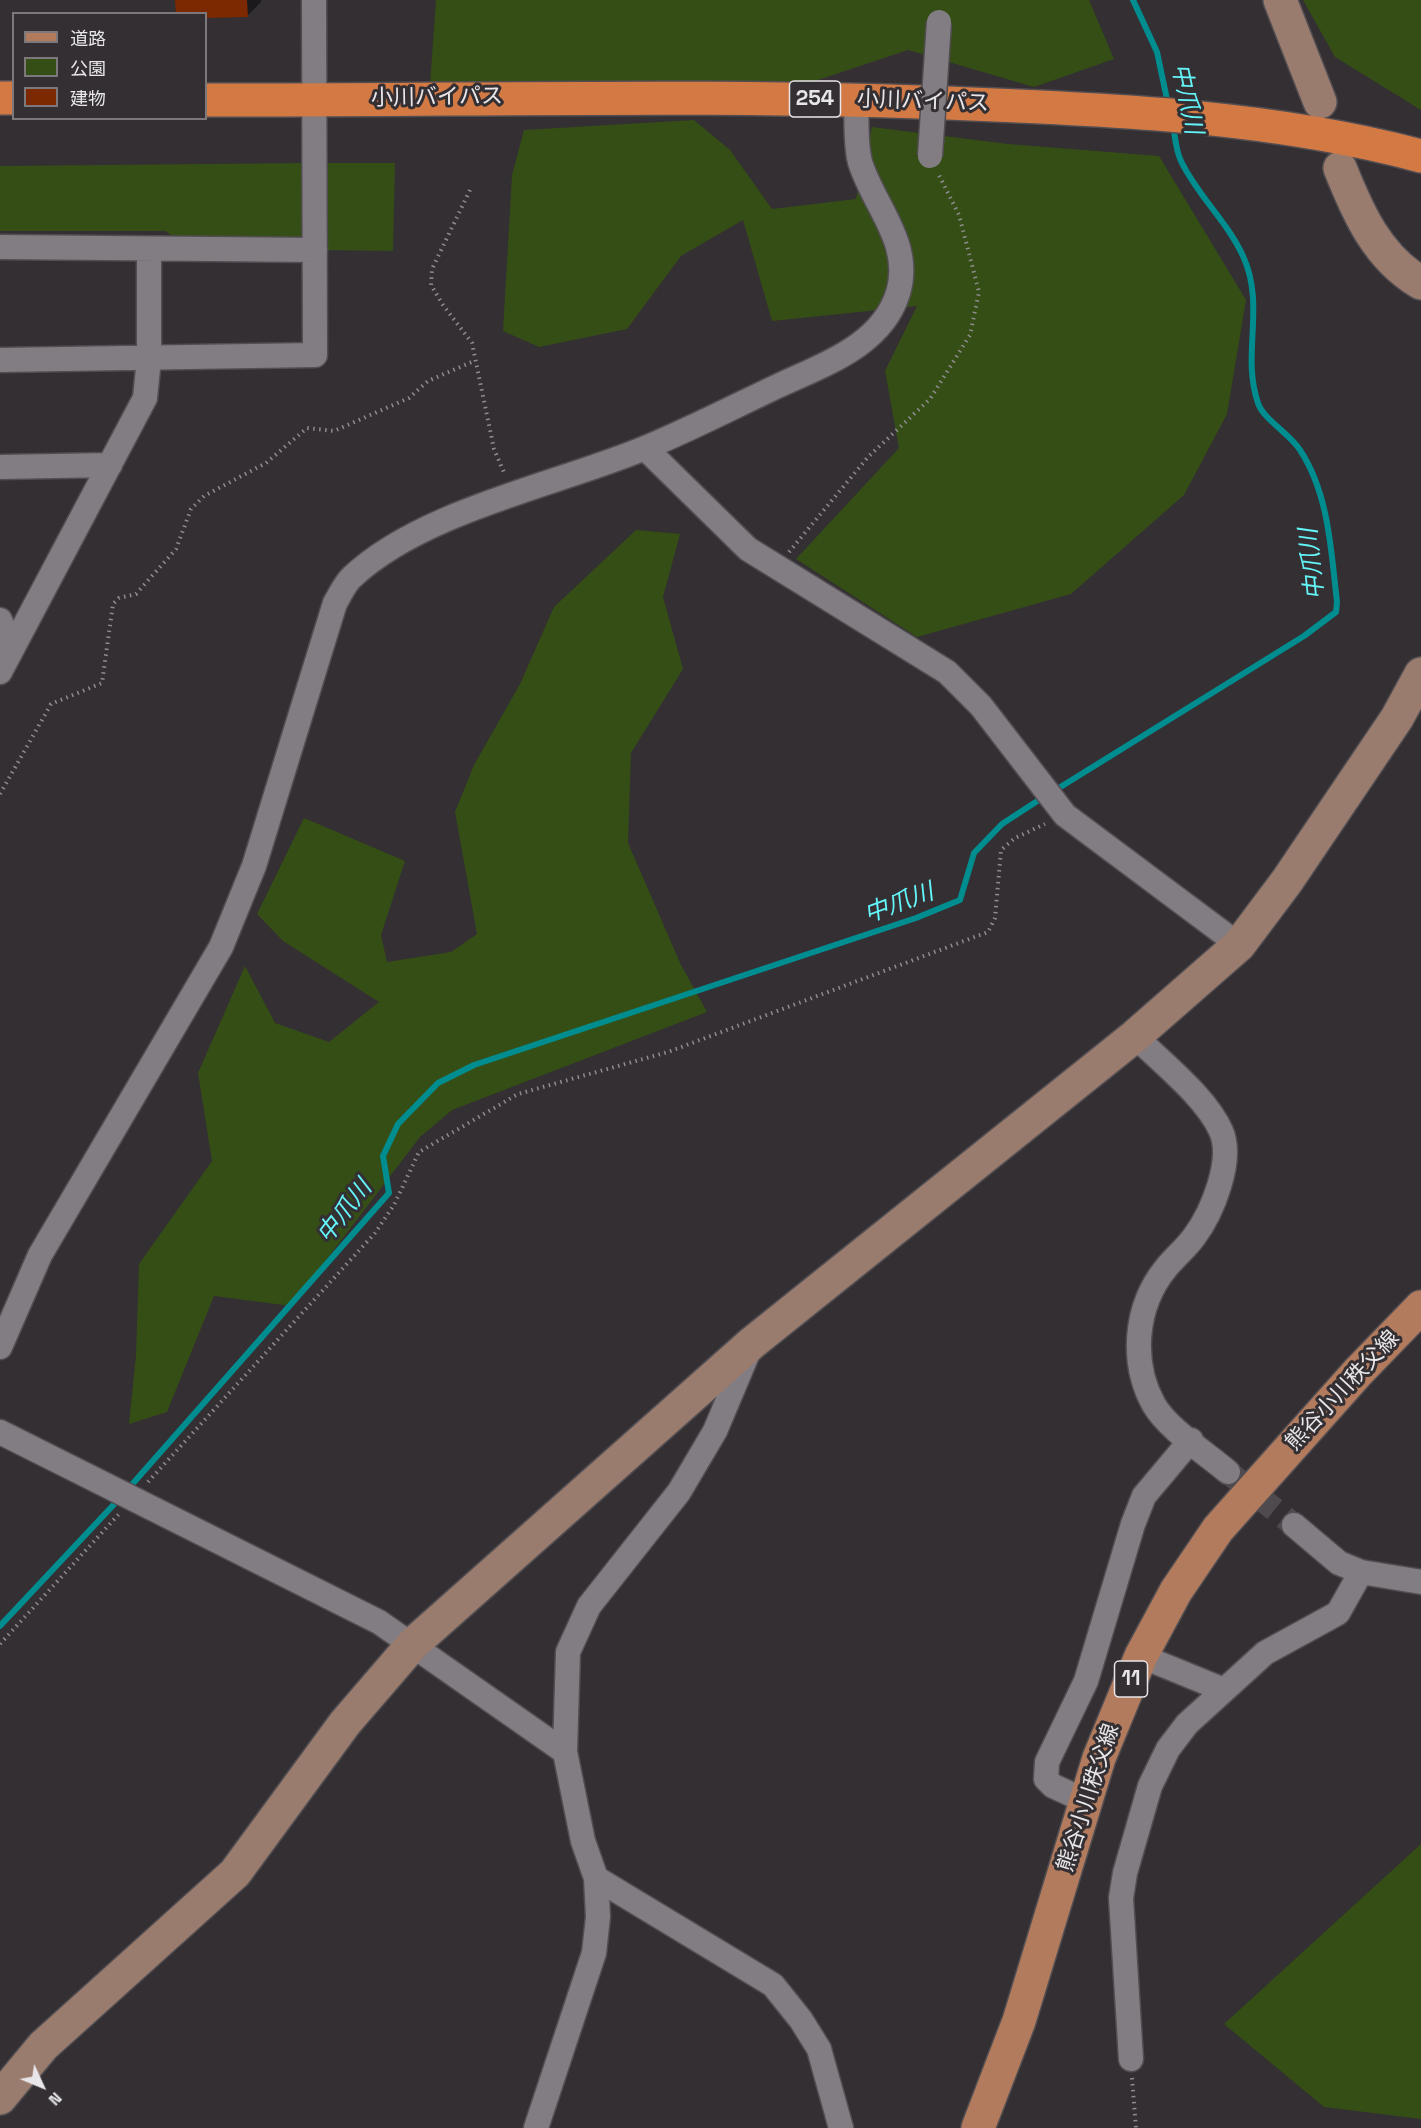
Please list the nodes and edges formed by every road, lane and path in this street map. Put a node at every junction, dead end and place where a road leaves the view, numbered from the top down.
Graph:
1 (314, 0) edge
2 (1280, 0) edge
3 (939, 22) dead end
4 (856, 99) junction
5 (207, 100) edge
6 (316, 100) junction
7 (1320, 102) dead end
8 (930, 156) joint
9 (1421, 156) edge
10 (1340, 168) dead end
11 (470, 190) dead end
12 (0, 247) edge
13 (149, 249) junction
14 (315, 250) junction
15 (1421, 283) edge
16 (149, 359) junction
17 (0, 360) edge
18 (474, 361) junction
19 (645, 448) junction
20 (110, 465) junction
21 (0, 467) edge
22 (514, 495) junction
23 (778, 566) junction
24 (0, 620) edge
25 (6, 649) edge
26 (0, 672) edge
27 (1421, 674) edge
28 (0, 794) edge
29 (1065, 815) junction
30 (1239, 945) junction
31 (1136, 1036) junction
32 (1421, 1307) edge
33 (752, 1343) junction
34 (0, 1347) edge
35 (0, 1432) edge
36 (1191, 1440) junction
37 (1228, 1472) tunnel mouth
38 (132, 1500) junction
39 (1294, 1525) tunnel mouth
40 (1361, 1572) junction
41 (1421, 1582) edge
42 (0, 1644) edge
43 (413, 1644) junction
44 (1141, 1656) junction
45 (1224, 1690) junction
46 (565, 1752) junction
47 (1086, 1801) junction
48 (596, 1878) junction
49 (1131, 2059) joint
50 (0, 2098) edge
51 (536, 2128) edge
52 (840, 2128) edge
53 (978, 2128) edge
54 (1136, 2128) edge

1 - 6 street
2 - 7 street
3 - 8 street, bridge
4 - 6 highway, 小川バイパス / 254
4 - 9 highway, 小川バイパス / 254
4 - 19 street
5 - 6 highway, 小川バイパス / 254
6 - 14 street
8 - 23 path
10 - 15 street
11 - 18 path
12 - 13 street
13 - 14 street
13 - 16 street
14 - 16 street
16 - 17 street
16 - 20 street
18 - 22 path
18 - 28 path
19 - 22 street
19 - 23 street
20 - 21 street
20 - 25 street
22 - 34 street
23 - 29 street
24 - 25 street
25 - 26 street
27 - 30 street
29 - 30 street
29 - 38 path
30 - 31 street
31 - 33 street
31 - 36 street
32 - 44 main road, 熊谷小川秩父線 / 11
33 - 43 street
33 - 46 street
35 - 38 street
36 - 37 street
36 - 47 street
38 - 42 path
38 - 43 street
39 - 40 street
40 - 41 street
40 - 45 street
43 - 46 street
43 - 50 street
44 - 45 street
44 - 47 main road, 熊谷小川秩父線 / 11
45 - 49 street
46 - 48 street
47 - 53 main road, 熊谷小川秩父線 / 11
48 - 51 street
48 - 52 street
49 - 54 path

